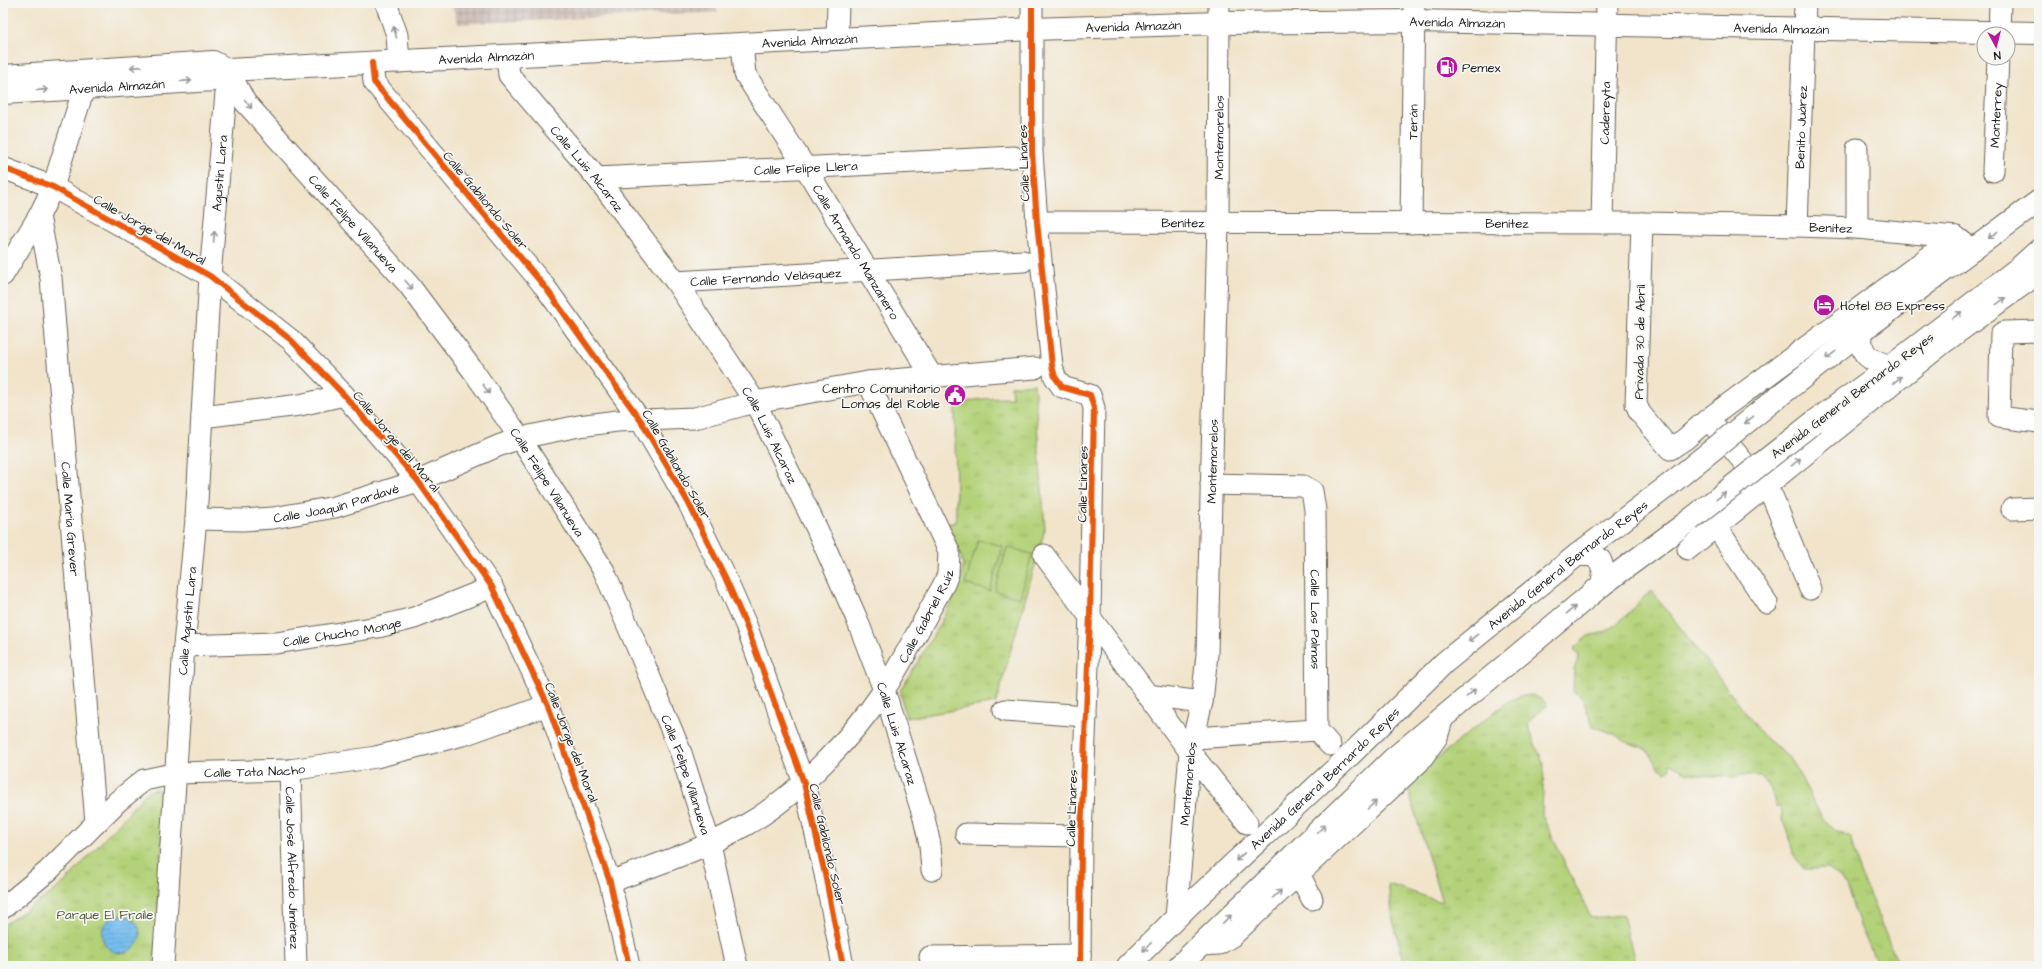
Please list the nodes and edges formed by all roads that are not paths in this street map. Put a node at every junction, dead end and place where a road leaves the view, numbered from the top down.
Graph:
1 (386, 3) edge
2 (838, 3) edge
3 (1032, 3) edge
4 (1805, 3) edge
5 (2000, 3) edge
6 (1414, 12) edge
7 (1219, 13) edge
8 (1607, 14) edge
9 (1999, 26) edge
10 (1804, 28) junction
11 (1032, 29) junction
12 (1976, 32) edge
13 (2016, 33) edge
14 (2039, 33) edge
15 (838, 39) junction
16 (742, 44) junction
17 (507, 56) junction
18 (399, 62) junction
19 (372, 63) junction
20 (1998, 66) edge
21 (228, 70) junction
22 (3, 76) edge
23 (84, 88) junction
24 (3, 93) edge
25 (1857, 149) dead end
26 (1014, 157) dead end
27 (805, 167) junction
28 (3, 168) edge
29 (1993, 171) dead end
30 (597, 178) junction
31 (53, 186) junction
32 (2032, 206) edge
33 (39, 216) junction
34 (1037, 222) junction
35 (1218, 223) junction
36 (1411, 223) junction
37 (1602, 223) junction
38 (1642, 224) junction
39 (1797, 226) junction
40 (1857, 228) junction
41 (1965, 243) junction
42 (2039, 250) edge
43 (1023, 261) dead end
44 (869, 270) junction
45 (2039, 273) edge
46 (3, 275) edge
47 (210, 276) junction
48 (676, 282) junction
49 (1862, 331) junction
50 (2039, 331) edge
51 (1938, 339) junction
52 (1891, 366) junction
53 (1035, 368) dead end
54 (931, 375) junction
55 (868, 382) junction
56 (344, 395) junction
57 (754, 402) junction
58 (202, 417) junction
59 (1708, 419) junction
60 (641, 421) junction
61 (2039, 422) edge
62 (520, 438) junction
63 (418, 480) junction
64 (1212, 484) junction
65 (1766, 487) junction
66 (2039, 508) edge
67 (2012, 509) dead end
68 (196, 519) junction
69 (1716, 526) junction
70 (1688, 549) dead end
71 (1044, 555) dead end
72 (1577, 555) junction
73 (1602, 585) junction
74 (492, 587) junction
75 (1810, 589) dead end
76 (1767, 603) dead end
77 (1090, 615) junction
78 (184, 646) junction
79 (884, 690) junction
80 (1147, 695) junction
81 (1202, 702) junction
82 (548, 705) junction
83 (1005, 710) dead end
84 (1086, 716) junction
85 (1442, 720) junction
86 (1192, 745) junction
87 (290, 770) junction
88 (177, 773) junction
89 (804, 783) junction
90 (96, 823) junction
91 (1247, 823) dead end
92 (966, 834) dead end
93 (1081, 836) junction
94 (710, 844) junction
95 (932, 870) dead end
96 (1299, 874) junction
97 (610, 882) junction
98 (1312, 898) dead end
99 (3, 908) edge
100 (1176, 918) junction
101 (1201, 944) junction
102 (930, 957) dead end
103 (1080, 961) edge
104 (163, 966) edge
105 (296, 966) edge
106 (629, 966) edge
107 (737, 966) edge
108 (843, 966) edge
109 (1128, 966) edge
110 (1179, 966) edge

18 -> 1 street
2 - 15 street
3 - 11 street, Calle Linares
4 - 10 street, Benito Juárez
5 - 9 street
6 - 7 main road, Avenida Almazán
6 - 8 main road, Avenida Almazán
6 - 36 street, Terán
7 - 11 main road, Avenida Almazán
7 - 35 street, Montemorelos
8 - 10 main road, Avenida Almazán
8 - 37 street, Cadereyta
10 - 12 main road, Avenida Almazán
10 - 39 street, Benito Juárez
11 - 15 main road, Avenida Almazán
11 - 34 street, Calle Linares
13 - 14 main road, Avenida Almazán
15 - 16 main road, Avenida Almazán
16 - 17 main road, Avenida Almazán
16 - 27 street, Calle Armando Manzanero
17 - 18 main road, Avenida Almazán
17 - 30 street, Calle Luis Alcaraz
18 - 19 main road, Avenida Almazán
19 - 21 main road, Avenida Almazán
19 - 60 street, Calle Gabilondo Soler
20 - 29 street, Monterrey
21 -> 22 main road, Avenida Almazán
23 -> 21 main road, Avenida Almazán
47 -> 21 street, Agustín Lara
21 -> 62 street, Calle Felipe Villanueva
24 -> 23 main road, Avenida Almazán
23 - 31 street
25 - 40 street
26 - 27 street, Calle Felipe Llera
27 - 30 street, Calle Felipe Llera
27 - 44 street, Calle Armando Manzanero
28 - 31 street, Calle Jorge del Moral
30 - 48 street, Calle Luis Alcaraz
31 - 33 street
31 - 47 street, Calle Jorge del Moral
32 -> 41 main road, Avenida General Bernardo Reyes
33 - 46 street
33 - 90 street, Calle María Grever
34 - 35 street, Benítez
34 - 77 street, Calle Linares
35 - 36 street, Benítez
35 - 64 street, Montemorelos
36 - 37 street, Benítez
37 - 38 street, Benítez
38 - 39 street, Benítez
38 - 59 street, Privada 30 de Abril
39 - 40 street, Benítez
40 - 41 street, Benítez
41 - 49 main road, Avenida General Bernardo Reyes
41 - 59 street
51 -> 42 main road, Avenida General Bernardo Reyes
43 - 44 street, Calle Fernando Velásquez
44 - 48 street, Calle Fernando Velásquez
44 - 54 street, Calle Armando Manzanero
51 -> 45 street
47 - 56 street, Calle Jorge del Moral
47 - 58 street, Calle Agustín Lara
48 - 57 street, Calle Luis Alcaraz
49 - 52 main road
49 -> 72 main road, Avenida General Bernardo Reyes, bridge
50 - 61 street
51 - 52 main road, Avenida General Bernardo Reyes
65 -> 51 street
73 -> 52 main road, Avenida General Bernardo Reyes, bridge
53 - 54 street, Calle Joaquín Pardavé
54 - 55 street, Calle Joaquín Pardavé
55 - 57 street, Calle Joaquín Pardavé
55 - 79 street, Calle Gabriel Ruíz
56 - 58 street
56 - 63 street, Calle Jorge del Moral
57 - 60 street, Calle Joaquín Pardavé
57 - 79 street, Calle Luis Alcaraz
58 - 68 street, Calle Agustín Lara
59 - 65 street
60 - 62 street, Calle Joaquín Pardavé
60 - 89 street, Calle Gabilondo Soler
62 - 63 street, Calle Joaquín Pardavé
62 - 94 street, Calle Felipe Villanueva
63 - 68 street, Calle Joaquín Pardavé
63 - 74 street, Calle Jorge del Moral
64 - 81 street, Montemorelos
64 - 86 street, Calle Las Palmas
65 - 69 street
65 - 75 street
66 - 67 street
68 - 78 street, Calle Agustín Lara
69 - 70 street
69 - 76 street
71 - 77 street
72 - 73 main road
72 -> 100 main road, Avenida General Bernardo Reyes
85 -> 73 main road, Avenida General Bernardo Reyes
74 - 78 street, Calle Chucho Monge
74 - 82 street, Calle Jorge del Moral
77 - 80 street
77 - 84 street, Calle Linares
78 - 88 street, Calle Agustín Lara
79 - 89 street, Calle Gabriel Ruíz
79 - 95 street, Calle Luis Alcaraz
80 - 81 street
80 - 86 street
81 - 86 street, Montemorelos
82 - 87 street, Calle Tata Nacho
82 - 97 street, Calle Jorge del Moral
83 - 84 street
84 - 93 street, Calle Linares
96 -> 85 street
101 -> 85 main road, Avenida General Bernardo Reyes
86 - 91 street
86 - 100 street, Montemorelos
87 - 88 street, Calle Tata Nacho
87 - 105 street, Calle José Alfredo Jiménez
88 - 90 street, Calle Tata Nacho
88 - 104 street, Calle Agustín Lara
89 - 94 street, Calle Gabriel Ruíz
89 - 108 street, Calle Gabilondo Soler
90 - 99 street, Calle Tata Nacho
92 - 93 street
93 - 103 street, Calle Linares
94 - 97 street, Calle Gabriel Ruíz
94 - 107 street, Calle Felipe Villanueva
96 - 98 street
101 -> 96 street
97 - 106 street, Calle Jorge del Moral
100 -> 109 main road, Avenida General Bernardo Reyes
101 - 110 main road, Avenida General Bernardo Reyes
102 - 103 street

